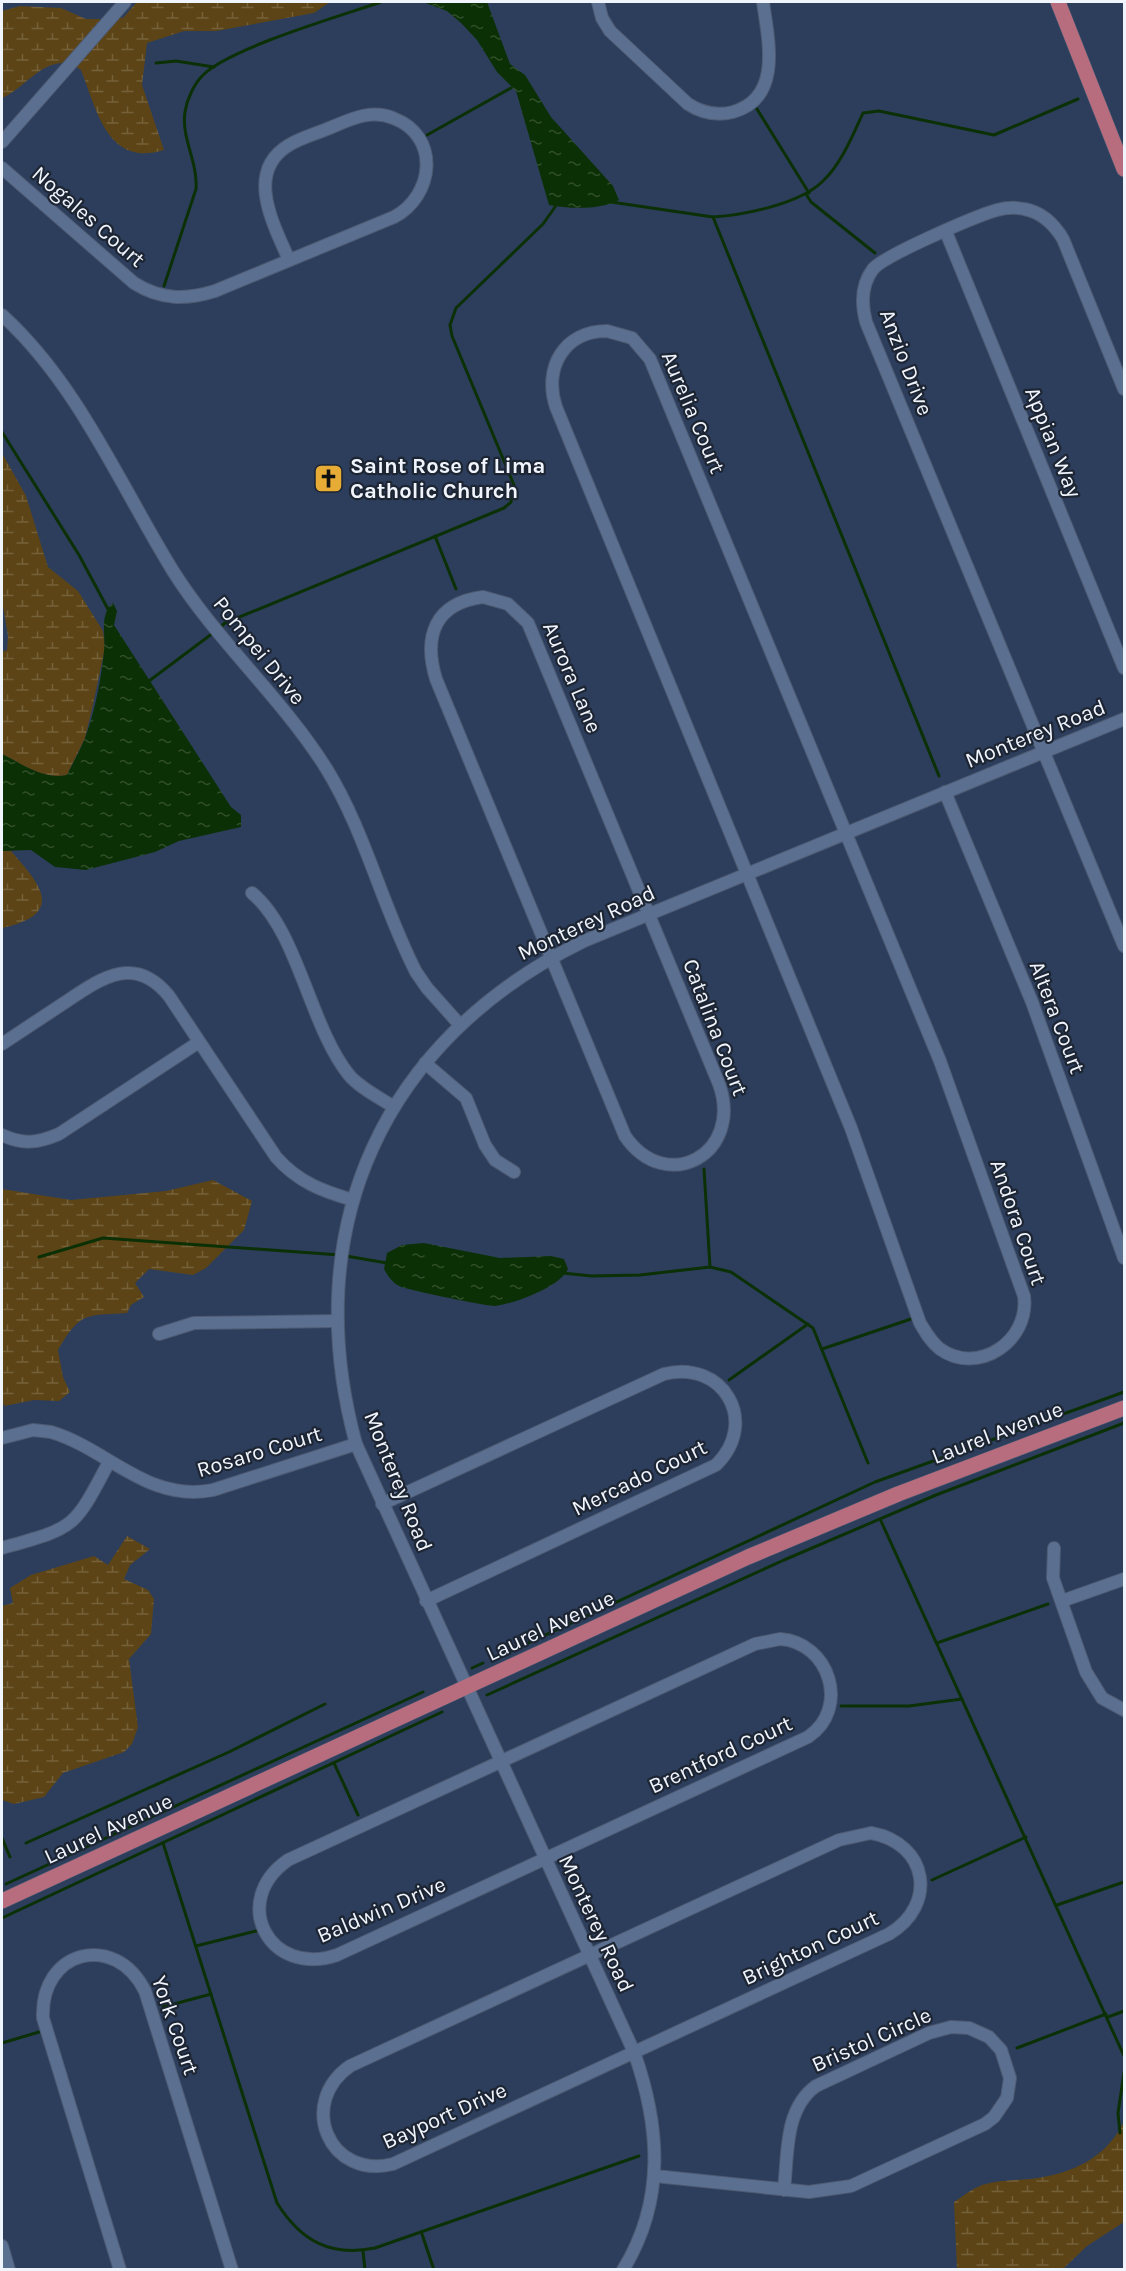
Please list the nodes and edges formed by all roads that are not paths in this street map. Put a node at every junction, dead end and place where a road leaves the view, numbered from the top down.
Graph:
1 (125, 2) edge
2 (598, 2) edge
3 (763, 2) edge
4 (1058, 2) edge
5 (2, 142) edge
6 (2, 168) edge
7 (1125, 169) edge
8 (946, 232) junction
9 (289, 260) junction
10 (2, 315) edge
11 (1125, 388) edge
12 (1125, 668) edge
13 (1125, 719) edge
14 (1044, 752) junction
15 (945, 792) junction
16 (847, 834) junction
17 (748, 873) junction
18 (252, 893) dead end
19 (650, 914) junction
20 (1125, 945) edge
21 (552, 957) junction
22 (460, 1025) junction
23 (199, 1042) junction
24 (2, 1044) edge
25 (425, 1063) junction
26 (394, 1107) junction
27 (2, 1135) edge
28 (514, 1172) dead end
29 (353, 1200) junction
30 (1125, 1258) edge
31 (336, 1321) junction
32 (159, 1334) dead end
33 (1125, 1408) edge
34 (2, 1438) edge
35 (356, 1444) junction
36 (109, 1462) junction
37 (382, 1504) junction
38 (2, 1548) edge
39 (1054, 1548) dead end
40 (1125, 1579) edge
41 (426, 1601) junction
42 (1062, 1601) junction
43 (466, 1689) junction
44 (1125, 1710) edge
45 (500, 1762) junction
46 (544, 1858) junction
47 (2, 1901) edge
48 (589, 1956) junction
49 (634, 2052) junction
50 (655, 2176) junction
51 (784, 2190) junction
52 (2, 2246) edge
53 (9, 2270) edge
54 (120, 2270) edge
55 (232, 2270) edge
56 (623, 2270) edge

1 - 5 street
2 - 3 street
4 - 7 main road
6 - 9 street, Nogales Court
8 - 11 street, Anzio Drive
8 - 12 street, Appian Way
8 - 14 street, Anzio Drive
9 - 9 street, Nogales Court
10 - 22 street, Pompei Drive
13 - 14 street, Monterey Road
14 - 15 street, Monterey Road
14 - 20 street
15 - 16 street, Monterey Road
15 - 30 street, Altera Court
16 - 17 street, Monterey Road
16 - 17 street, Andora Court
16 - 17 street, Aurelia Court
17 - 19 street, Monterey Road
18 - 26 street
19 - 21 street, Monterey Road
19 - 21 street, Catalina Court
19 - 21 street, Aurora Lane
21 - 22 street, Monterey Road
22 - 25 street, Monterey Road
23 - 24 street
23 - 27 street
23 - 29 street
25 - 26 street, Monterey Road
25 - 28 street
26 - 29 street, Monterey Road
29 - 31 street, Monterey Road
31 - 32 street
31 - 35 street, Monterey Road
33 - 43 main road, Laurel Avenue
34 - 36 street, Rosaro Court
35 - 36 street, Rosaro Court
35 - 37 street, Monterey Road
36 - 38 street
37 - 41 street, Monterey Road
37 - 41 street, Mercado Court
39 - 42 street
40 - 42 street
41 - 43 street, Monterey Road
42 - 44 street
43 - 45 street, Monterey Road
43 - 47 main road, Laurel Avenue
45 - 46 street, Monterey Road
45 - 46 street, Baldwin Drive
45 - 46 street, Brentford Court
46 - 48 street, Monterey Road
48 - 49 street, Monterey Road
48 - 49 street, Bayport Drive
48 - 49 street, Brighton Court
49 - 50 street, Monterey Road
50 - 51 street, Bristol Circle
50 - 56 street, Monterey Road
51 - 51 street, Bristol Circle
52 - 53 street
54 - 55 street, York Court

